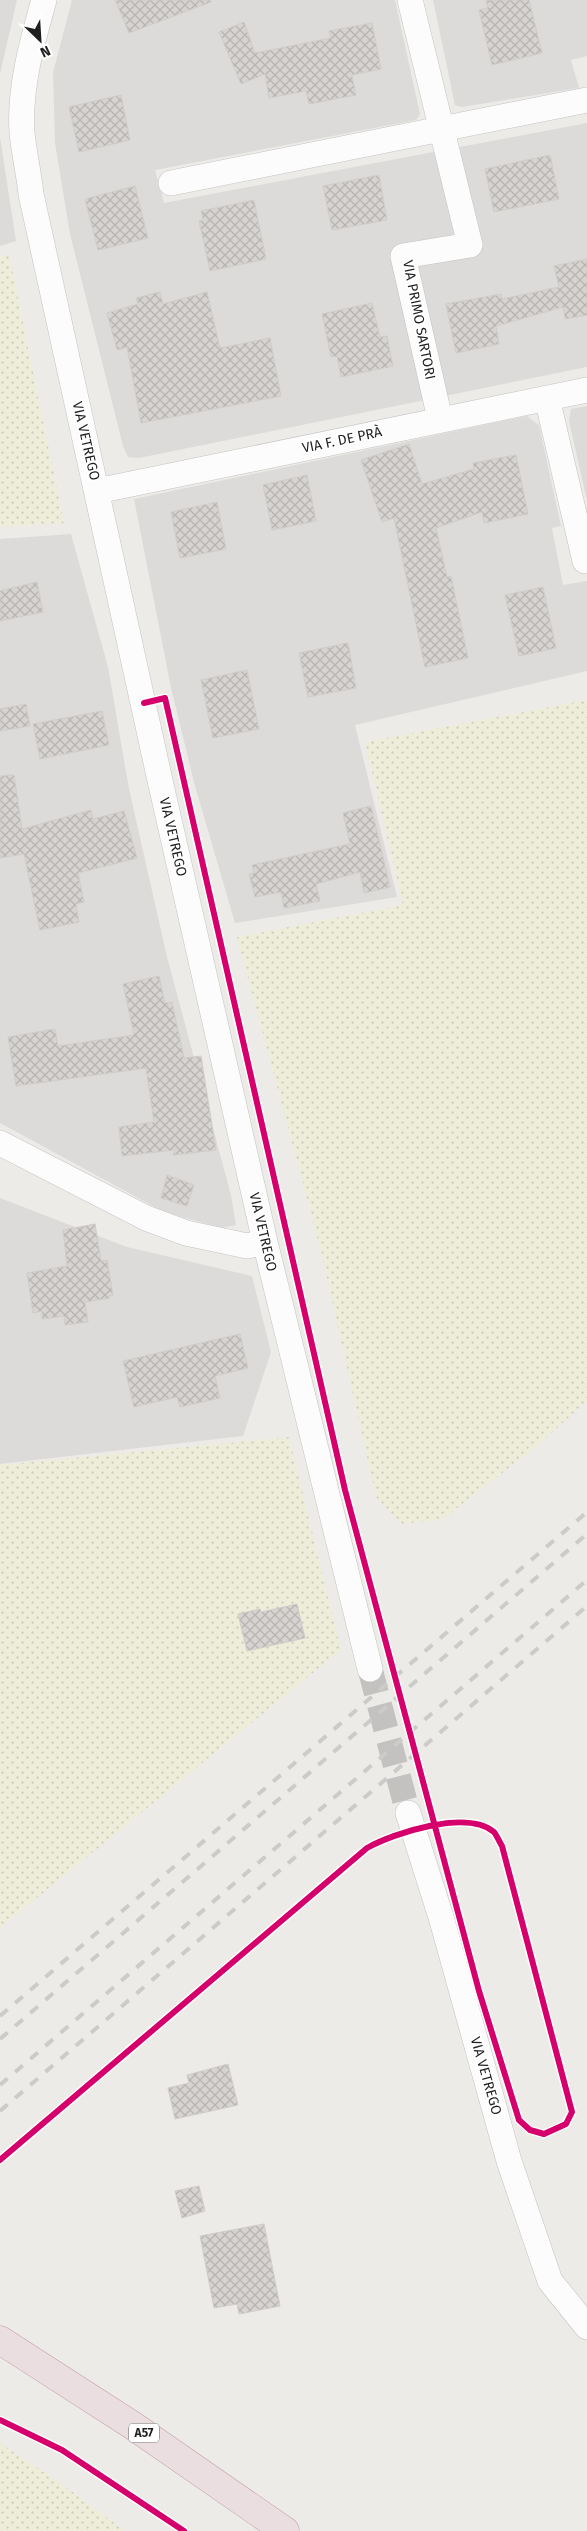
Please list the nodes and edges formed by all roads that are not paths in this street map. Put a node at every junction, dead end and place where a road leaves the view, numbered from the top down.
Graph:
1 (44, 0) edge
2 (410, 0) edge
3 (587, 100) edge
4 (442, 129) junction
5 (171, 183) dead end
6 (587, 390) edge
7 (547, 398) junction
8 (440, 419) junction
9 (97, 491) junction
10 (585, 561) dead end
11 (0, 1144) edge
12 (265, 1242) junction
13 (370, 1669) tunnel mouth
14 (408, 1813) tunnel mouth
15 (587, 2327) edge
16 (0, 2340) edge
17 (285, 2531) edge

1 - 9 street, VIA VETREGO
2 - 4 street, VIA PRIMO SARTORI
3 - 4 street
4 - 5 street
4 - 8 street, VIA PRIMO SARTORI
6 - 7 street, VIA F. DE PRÀ
7 - 8 street, VIA F. DE PRÀ
7 - 10 street
8 - 9 street, VIA F. DE PRÀ
9 - 12 street, VIA VETREGO
11 - 12 street
12 - 13 street, VIA VETREGO
14 - 15 street, VIA VETREGO
16 - 17 highway, A57

